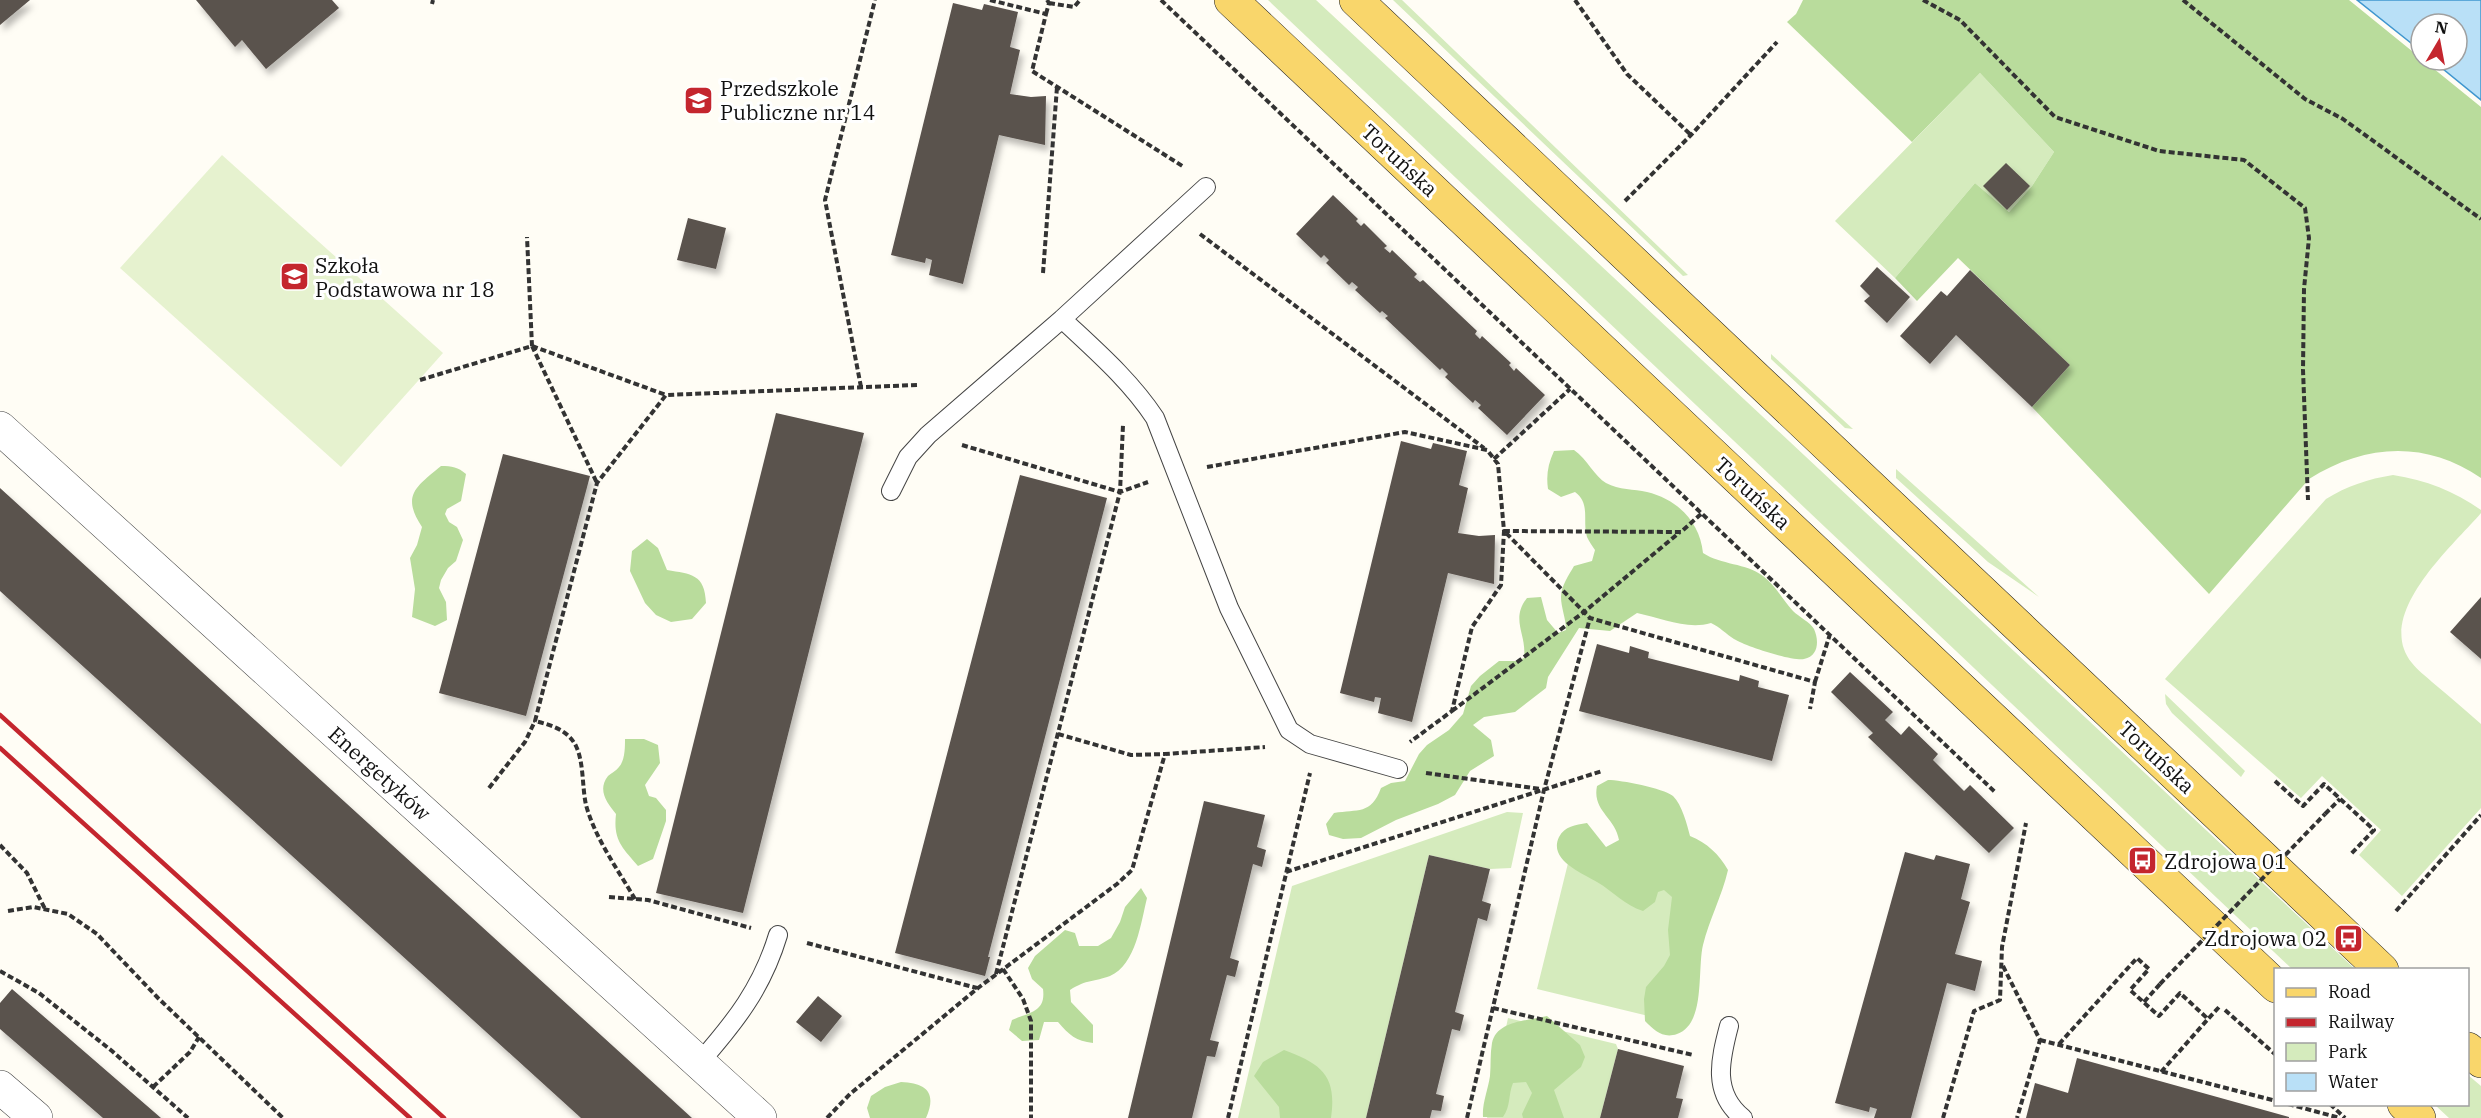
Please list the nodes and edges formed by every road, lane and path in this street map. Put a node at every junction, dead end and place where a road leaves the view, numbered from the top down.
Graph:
1 (875, 0) edge
2 (990, 0) edge
3 (1080, 0) edge
4 (1161, 0) edge
5 (1231, 0) edge
6 (1356, 0) edge
7 (1575, 0) edge
8 (1923, 0) edge
9 (2183, 0) edge
10 (1048, 1) edge
11 (1046, 14) junction
12 (1777, 42) dead end
13 (1056, 87) junction
14 (1691, 135) junction
15 (1206, 187) joint
16 (1625, 201) dead end
17 (1175, 216) junction
18 (2481, 219) edge
19 (527, 237) dead end
20 (1043, 273) dead end
21 (1062, 319) junction
22 (532, 346) junction
23 (420, 380) dead end
24 (1125, 380) junction
25 (917, 385) dead end
26 (861, 387) junction
27 (1570, 389) junction
28 (666, 395) junction
29 (0, 428) edge
30 (928, 435) junction
31 (1487, 450) dead end
32 (1494, 459) dead end
33 (597, 483) junction
34 (891, 491) dead end
35 (2308, 500) dead end
36 (1701, 514) junction
37 (1680, 532) junction
38 (1584, 612) junction
39 (1590, 618) junction
40 (1831, 634) junction
41 (1815, 682) junction
42 (1810, 709) dead end
43 (1452, 711) dead end
44 (535, 721) junction
45 (1058, 734) dead end
46 (1314, 745) junction
47 (1165, 754) junction
48 (1398, 769) joint
49 (1602, 771) dead end
50 (2275, 781) dead end
51 (489, 788) dead end
52 (1544, 790) junction
53 (1995, 792) dead end
54 (2340, 799) junction
55 (2481, 815) edge
56 (2026, 823) dead end
57 (0, 846) edge
58 (2350, 854) dead end
59 (1285, 872) junction
60 (635, 899) dead end
61 (45, 910) junction
62 (8, 911) dead end
63 (2396, 911) dead end
64 (778, 935) dead end
65 (2001, 963) junction
66 (2381, 968) edge
67 (1003, 969) junction
68 (0, 971) edge
69 (2274, 985) edge
70 (2144, 1002) junction
71 (2220, 1006) dead end
72 (1493, 1008) junction
73 (2225, 1010) dead end
74 (2208, 1019) junction
75 (1729, 1026) dead end
76 (199, 1037) junction
77 (2040, 1040) junction
78 (2059, 1044) junction
79 (2469, 1050) edge
80 (2274, 1053) edge
81 (1697, 1056) dead end
82 (2481, 1061) edge
83 (700, 1062) junction
84 (2161, 1072) junction
85 (0, 1087) edge
86 (153, 1087) junction
87 (2274, 1100) edge
88 (2295, 1106) edge
89 (2332, 1106) edge
90 (2406, 1106) edge
91 (36, 1118) edge
92 (188, 1118) edge
93 (283, 1118) edge
94 (760, 1118) edge
95 (827, 1118) edge
96 (1031, 1118) edge
97 (1228, 1118) edge
98 (1467, 1118) edge
99 (1743, 1118) edge
100 (1943, 1118) edge
101 (2017, 1118) edge
102 (2340, 1118) edge
103 (2345, 1118) edge
104 (2420, 1118) edge

1 - 26 path
2 - 11 path
3 - 10 path
4 - 27 path
5 - 69 main road, Toruńska
6 - 66 main road, Toruńska
7 - 14 path
8 - 35 path
9 - 18 path
10 - 11 path
11 - 13 path
12 - 14 path
13 - 15 path
13 - 20 path
14 - 16 path
15 - 17 lane
17 - 21 lane
17 - 31 path
19 - 22 path
21 - 24 lane
21 - 30 lane
22 - 23 path
22 - 28 path
22 - 33 path
24 - 30 path
24 - 46 lane
25 - 26 path
26 - 28 path
27 - 32 path
27 - 36 path
28 - 33 path
29 - 83 street, Energetyków
30 - 34 lane
33 - 44 path
36 - 37 path
36 - 40 path
37 - 38 path
37 - 38 path
38 - 39 path
38 - 43 path
39 - 41 path
39 - 52 path
40 - 41 path
40 - 53 path
41 - 42 path
44 - 51 path
44 - 60 path
45 - 47 path
46 - 47 path
46 - 48 lane
46 - 59 path
47 - 67 path
48 - 52 path
49 - 52 path
50 - 54 path
52 - 59 path
52 - 72 path
54 - 58 path
54 - 70 path, bridge
55 - 63 path
56 - 65 path
57 - 61 path
59 - 97 path
61 - 62 path
61 - 76 path
64 - 83 lane
65 - 77 path
65 - 100 path
67 - 95 path
67 - 96 path
68 - 86 path
70 - 74 path
70 - 78 path
71 - 74 path
72 - 81 path
72 - 98 path
73 - 80 path
74 - 84 path
75 - 99 lane
76 - 86 path
76 - 93 path
77 - 78 path
77 - 101 path
78 - 84 path
79 - 82 main road
83 - 94 street, Energetyków
84 - 87 path
85 - 91 street
86 - 92 path
88 - 102 path
89 - 103 path
90 - 104 main road

